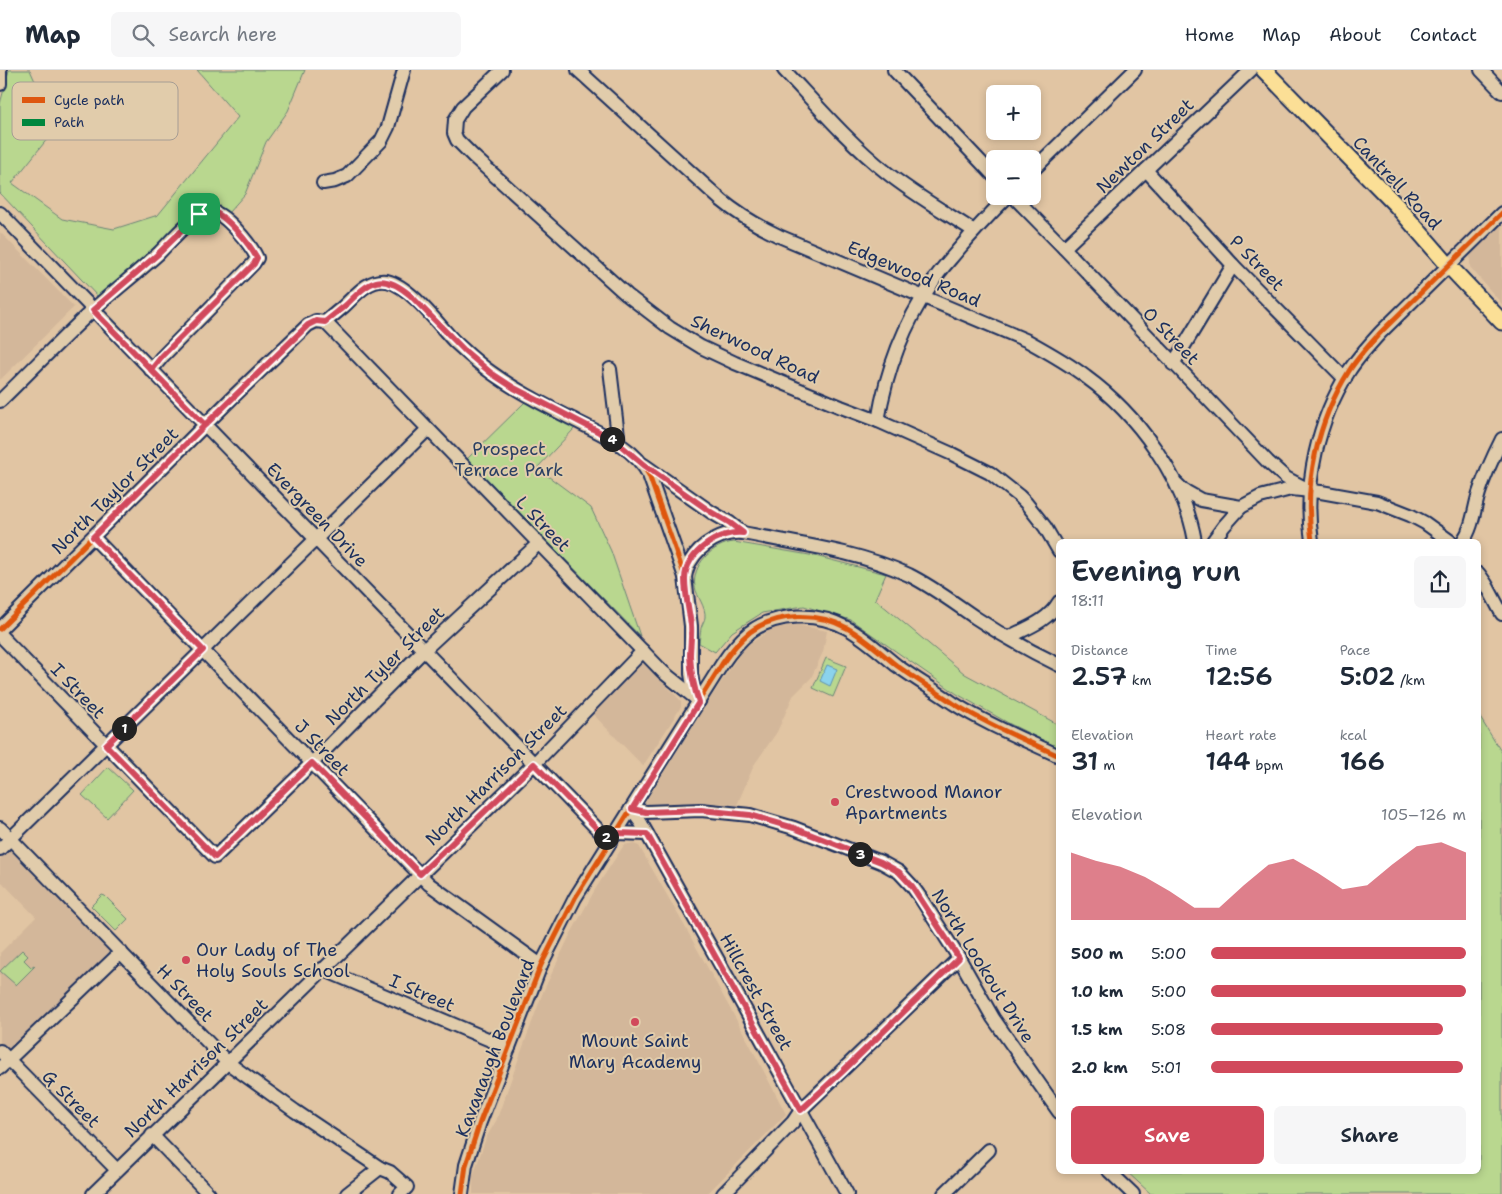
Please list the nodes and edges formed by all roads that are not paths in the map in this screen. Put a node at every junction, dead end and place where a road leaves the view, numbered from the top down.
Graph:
1 (0, 70) edge
2 (404, 70) edge
3 (502, 70) edge
4 (578, 70) edge
5 (784, 70) edge
6 (1135, 70) edge
7 (1250, 70) edge
8 (1264, 70) edge
9 (1481, 70) edge
10 (902, 73) edge
11 (0, 84) edge
12 (1502, 92) edge
13 (1041, 162) edge
14 (986, 167) edge
15 (1146, 170) junction
16 (323, 183) dead end
17 (999, 205) edge
18 (1023, 205) edge
19 (0, 213) edge
20 (1502, 213) edge
21 (974, 231) junction
22 (1064, 248) junction
23 (1234, 265) junction
24 (1448, 265) junction
25 (923, 297) junction
26 (93, 310) junction
27 (325, 322) junction
28 (1502, 322) edge
29 (1174, 364) junction
30 (610, 369) dead end
31 (151, 370) junction
32 (1345, 379) junction
33 (0, 401) edge
34 (878, 421) junction
35 (205, 425) junction
36 (428, 430) junction
37 (1502, 439) edge
38 (619, 444) junction
39 (644, 465) junction
40 (1174, 480) junction
41 (1310, 491) junction
42 (1241, 507) junction
43 (743, 533) junction
44 (93, 537) junction
45 (316, 539) junction
46 (1195, 539) edge
47 (1214, 539) edge
48 (1312, 539) edge
49 (1447, 539) edge
50 (1464, 539) edge
51 (538, 544) junction
52 (1056, 546) edge
53 (685, 577) junction
54 (1481, 577) edge
55 (1056, 606) edge
56 (1502, 614) edge
57 (0, 629) edge
58 (0, 635) edge
59 (1009, 638) junction
60 (203, 650) junction
61 (424, 650) junction
62 (643, 651) junction
63 (1056, 664) edge
64 (699, 702) junction
65 (106, 745) junction
66 (1056, 755) edge
67 (312, 763) junction
68 (534, 764) junction
69 (632, 809) junction
70 (0, 828) edge
71 (647, 834) junction
72 (613, 837) junction
73 (11, 839) junction
74 (0, 849) edge
75 (215, 857) joint
76 (420, 874) junction
77 (120, 952) junction
78 (959, 958) junction
79 (541, 965) junction
80 (322, 970) junction
81 (508, 1048) junction
82 (3, 1060) edge
83 (228, 1062) junction
84 (1056, 1108) edge
85 (801, 1110) junction
86 (152, 1135) junction
87 (989, 1150) dead end
88 (380, 1168) junction
89 (117, 1170) junction
90 (1112, 1174) edge
91 (93, 1194) edge
92 (209, 1194) edge
93 (347, 1194) edge
94 (400, 1194) edge
95 (462, 1194) edge
96 (723, 1194) edge
97 (847, 1194) edge
98 (944, 1194) edge
99 (1133, 1194) edge

1 - 11 street
2 - 16 street
3 - 34 street, Sherwood Road
4 - 25 street, Edgewood Road
5 - 21 street
6 - 13 street
7 - 15 street, Newton Street
8 - 24 main road, Cantrell Road
9 - 12 street
10 - 14 street
15 - 22 street, Newton Street
15 - 23 street, P Street
17 - 21 street
18 - 22 street, O Street
19 - 26 street, Evergreen Drive
20 - 24 street
21 - 25 street
22 - 29 street, O Street
23 - 29 street
23 - 32 street, P Street
24 - 28 main road, Cantrell Road
24 - 32 street
25 - 34 street
25 - 40 street, Edgewood Road
26 - 31 street, Evergreen Drive
26 - 31 street
26 - 33 street
27 - 35 street, North Taylor Street
27 - 36 street, L Street
27 - 38 street, North Taylor Street
29 - 41 street, O Street
30 - 38 street
31 - 35 street, Evergreen Drive
32 - 41 street
34 - 52 street, Sherwood Road
35 - 44 street, North Taylor Street
35 - 45 street, Evergreen Drive
36 - 45 street
36 - 51 street, L Street
37 - 50 street
38 - 39 street
39 - 43 street
39 - 53 street
40 - 42 street
40 - 46 street, Edgewood Road
41 - 42 street
41 - 48 street
41 - 49 street
42 - 47 street
43 - 53 street
43 - 59 street
44 - 57 street, North Taylor Street
44 - 60 street, J Street
45 - 60 street
45 - 61 street, Evergreen Drive
51 - 61 street, North Tyler Street
51 - 62 street, L Street
53 - 64 street
54 - 56 street
55 - 59 street
58 - 65 street, I Street
59 - 63 street
60 - 65 street
60 - 67 street, J Street
61 - 67 street, North Tyler Street
61 - 68 street, Evergreen Drive
62 - 64 street, L Street
62 - 68 street, North Harrison Street
64 - 66 street, Kavanaugh Boulevard
64 - 69 street, Kavanaugh Boulevard
65 - 73 street
65 - 75 street, I Street
67 - 75 street, North Tyler Street
67 - 76 street, J Street
68 - 72 street, Evergreen Drive
68 - 76 street, North Harrison Street
69 - 71 street, Hillcrest Street
69 - 72 street, Kavanaugh Boulevard
69 - 78 street, North Lookout Drive
70 - 73 street, H Street
71 - 72 street
71 - 85 street, Hillcrest Street
72 - 79 street, Kavanaugh Boulevard
73 - 74 street
73 - 77 street, H Street
76 - 79 street, J Street
76 - 80 street, North Harrison Street
77 - 82 street
77 - 83 street, H Street
78 - 84 street, North Lookout Drive
78 - 85 street
79 - 81 street, Kavanaugh Boulevard
80 - 81 street, I Street
80 - 83 street, North Harrison Street
81 - 95 street, Kavanaugh Boulevard
82 - 89 street, G Street
83 - 86 street, North Harrison Street
83 - 88 street, H Street
85 - 96 street
85 - 97 street, Hillcrest Street
86 - 89 street, North Harrison Street
86 - 92 street
87 - 98 street
88 - 93 street
88 - 94 street, H Street
89 - 91 street, North Harrison Street
90 - 99 street

